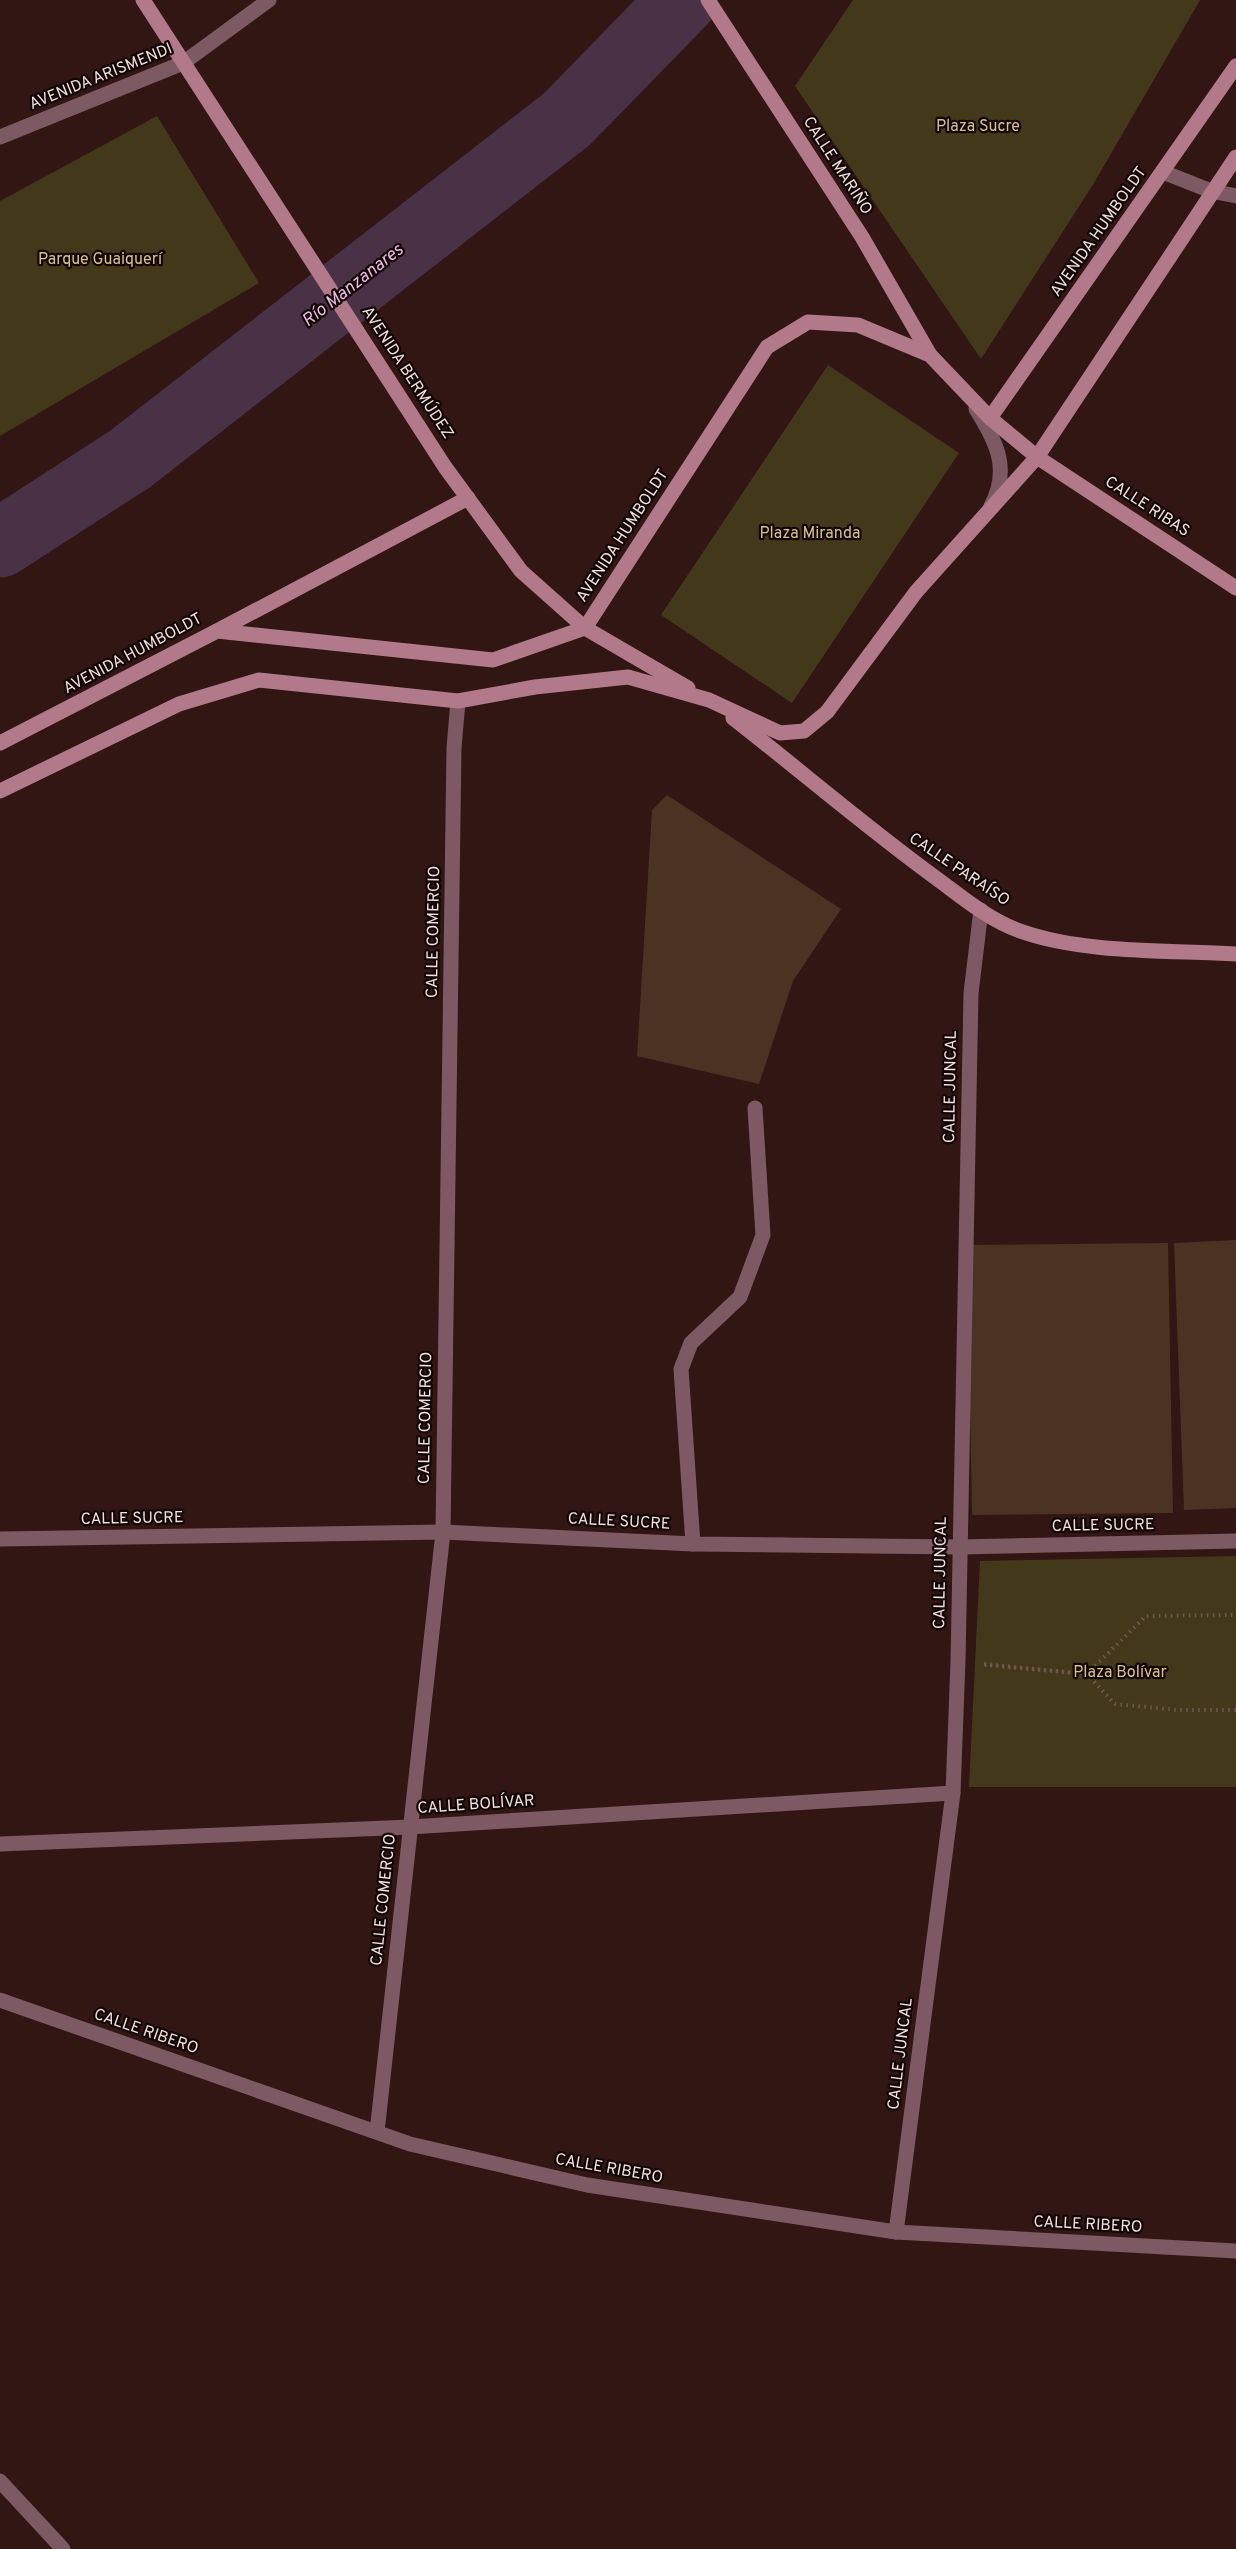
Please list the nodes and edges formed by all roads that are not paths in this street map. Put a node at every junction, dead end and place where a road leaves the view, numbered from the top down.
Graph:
1 (143, 0) edge
2 (269, 0) edge
3 (708, 0) edge
4 (183, 63) junction
5 (1236, 66) edge
6 (0, 137) edge
7 (1236, 157) edge
8 (1163, 172) junction
9 (1211, 191) junction
10 (1236, 196) edge
11 (930, 355) junction
12 (968, 395) junction
13 (990, 418) junction
14 (1037, 457) junction
15 (468, 498) junction
16 (989, 511) junction
17 (1236, 588) edge
18 (585, 628) junction
19 (216, 631) junction
20 (709, 700) junction
21 (458, 701) junction
22 (0, 742) edge
23 (0, 791) edge
24 (981, 910) junction
25 (1236, 954) edge
26 (755, 1108) dead end
27 (442, 1532) junction
28 (0, 1539) edge
29 (1236, 1541) edge
30 (693, 1544) junction
31 (959, 1547) junction
32 (953, 1793) junction
33 (410, 1827) junction
34 (0, 1844) edge
35 (0, 2000) edge
36 (377, 2132) junction
37 (896, 2232) junction
38 (1236, 2251) edge
39 (0, 2481) edge
40 (63, 2549) edge

1 - 4 main road, AVENIDA BERMÚDEZ
2 - 4 street, AVENIDA ARISMENDI
3 - 11 main road, CALLE MARIÑO
4 - 6 street, AVENIDA ARISMENDI
4 - 15 main road, AVENIDA BERMÚDEZ
5 - 8 main road, AVENIDA HUMBOLDT
7 - 9 main road
8 - 9 street
8 - 13 main road, AVENIDA HUMBOLDT
9 - 10 street
9 - 14 main road
11 - 12 main road, AVENIDA HUMBOLDT
11 - 18 main road, AVENIDA HUMBOLDT
12 - 13 main road, AVENIDA HUMBOLDT
12 - 16 street
13 - 14 main road, AVENIDA HUMBOLDT
14 - 16 main road
14 - 17 main road, CALLE RIBAS
15 - 18 main road, AVENIDA BERMÚDEZ
15 - 19 main road
16 - 20 main road
18 - 19 main road, AVENIDA HUMBOLDT
18 - 20 main road, AVENIDA BERMÚDEZ
19 - 22 main road, AVENIDA HUMBOLDT
20 - 21 main road
20 - 24 main road, CALLE PARAÍSO
21 - 23 main road
21 - 27 street, CALLE COMERCIO
24 - 25 main road, CALLE PARAÍSO
24 - 31 street, CALLE JUNCAL
26 - 30 street
27 - 28 street, CALLE SUCRE
27 - 30 street, CALLE SUCRE
27 - 33 street, CALLE COMERCIO
29 - 31 street, CALLE SUCRE
30 - 31 street, CALLE SUCRE
31 - 32 street, CALLE JUNCAL
32 - 33 street, CALLE BOLÍVAR
32 - 37 street, CALLE JUNCAL
33 - 34 street, CALLE BOLÍVAR
33 - 36 street, CALLE COMERCIO
35 - 36 street, CALLE RIBERO
36 - 37 street, CALLE RIBERO
37 - 38 street, CALLE RIBERO
39 - 40 street

